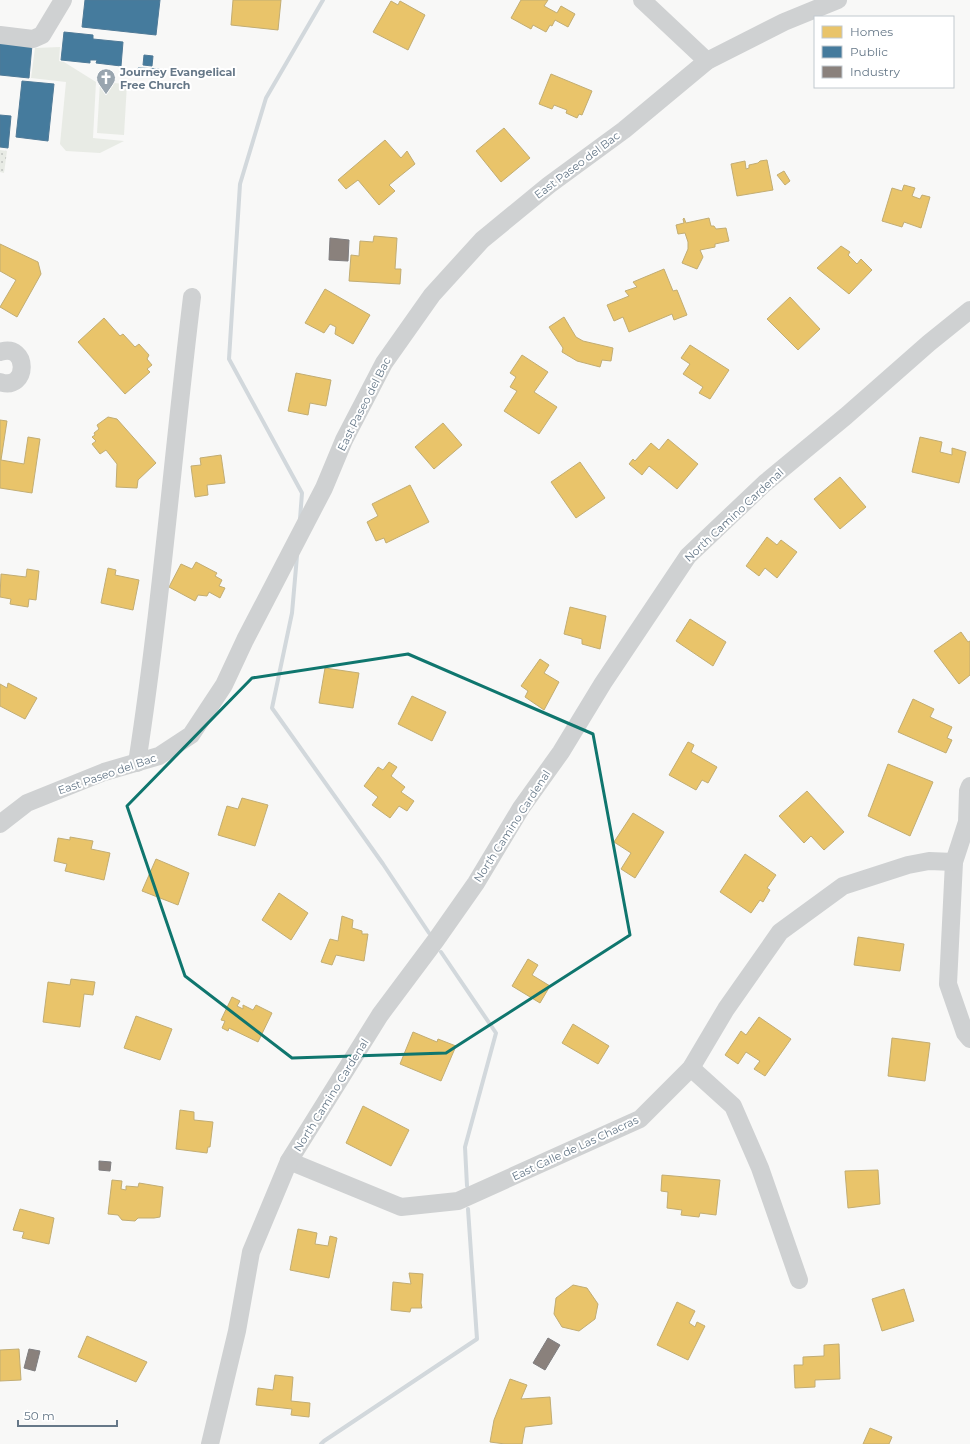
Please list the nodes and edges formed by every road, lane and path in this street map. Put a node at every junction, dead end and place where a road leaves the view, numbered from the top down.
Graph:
1 (63, 0) edge
2 (642, 0) edge
3 (838, 0) edge
4 (0, 36) edge
5 (707, 61) junction
6 (192, 297) dead end
7 (970, 310) edge
8 (0, 352) edge
9 (0, 382) edge
10 (137, 762) junction
11 (970, 786) edge
12 (968, 819) edge
13 (0, 824) edge
14 (954, 862) junction
15 (970, 1040) edge
16 (691, 1068) junction
17 (289, 1161) junction
18 (799, 1280) dead end
19 (210, 1444) edge

1 - 4 street
2 - 5 street
3 - 5 street, East Paseo del Bac
5 - 10 street, East Paseo del Bac
6 - 10 street
7 - 17 street, North Camino Cardenal
8 - 9 street
10 - 13 street, East Paseo del Bac
11 - 12 street
12 - 14 street
14 - 15 street
14 - 16 street, East Calle de Las Chacras
16 - 17 street, East Calle de Las Chacras
16 - 18 street
17 - 19 street, North Camino Cardenal

